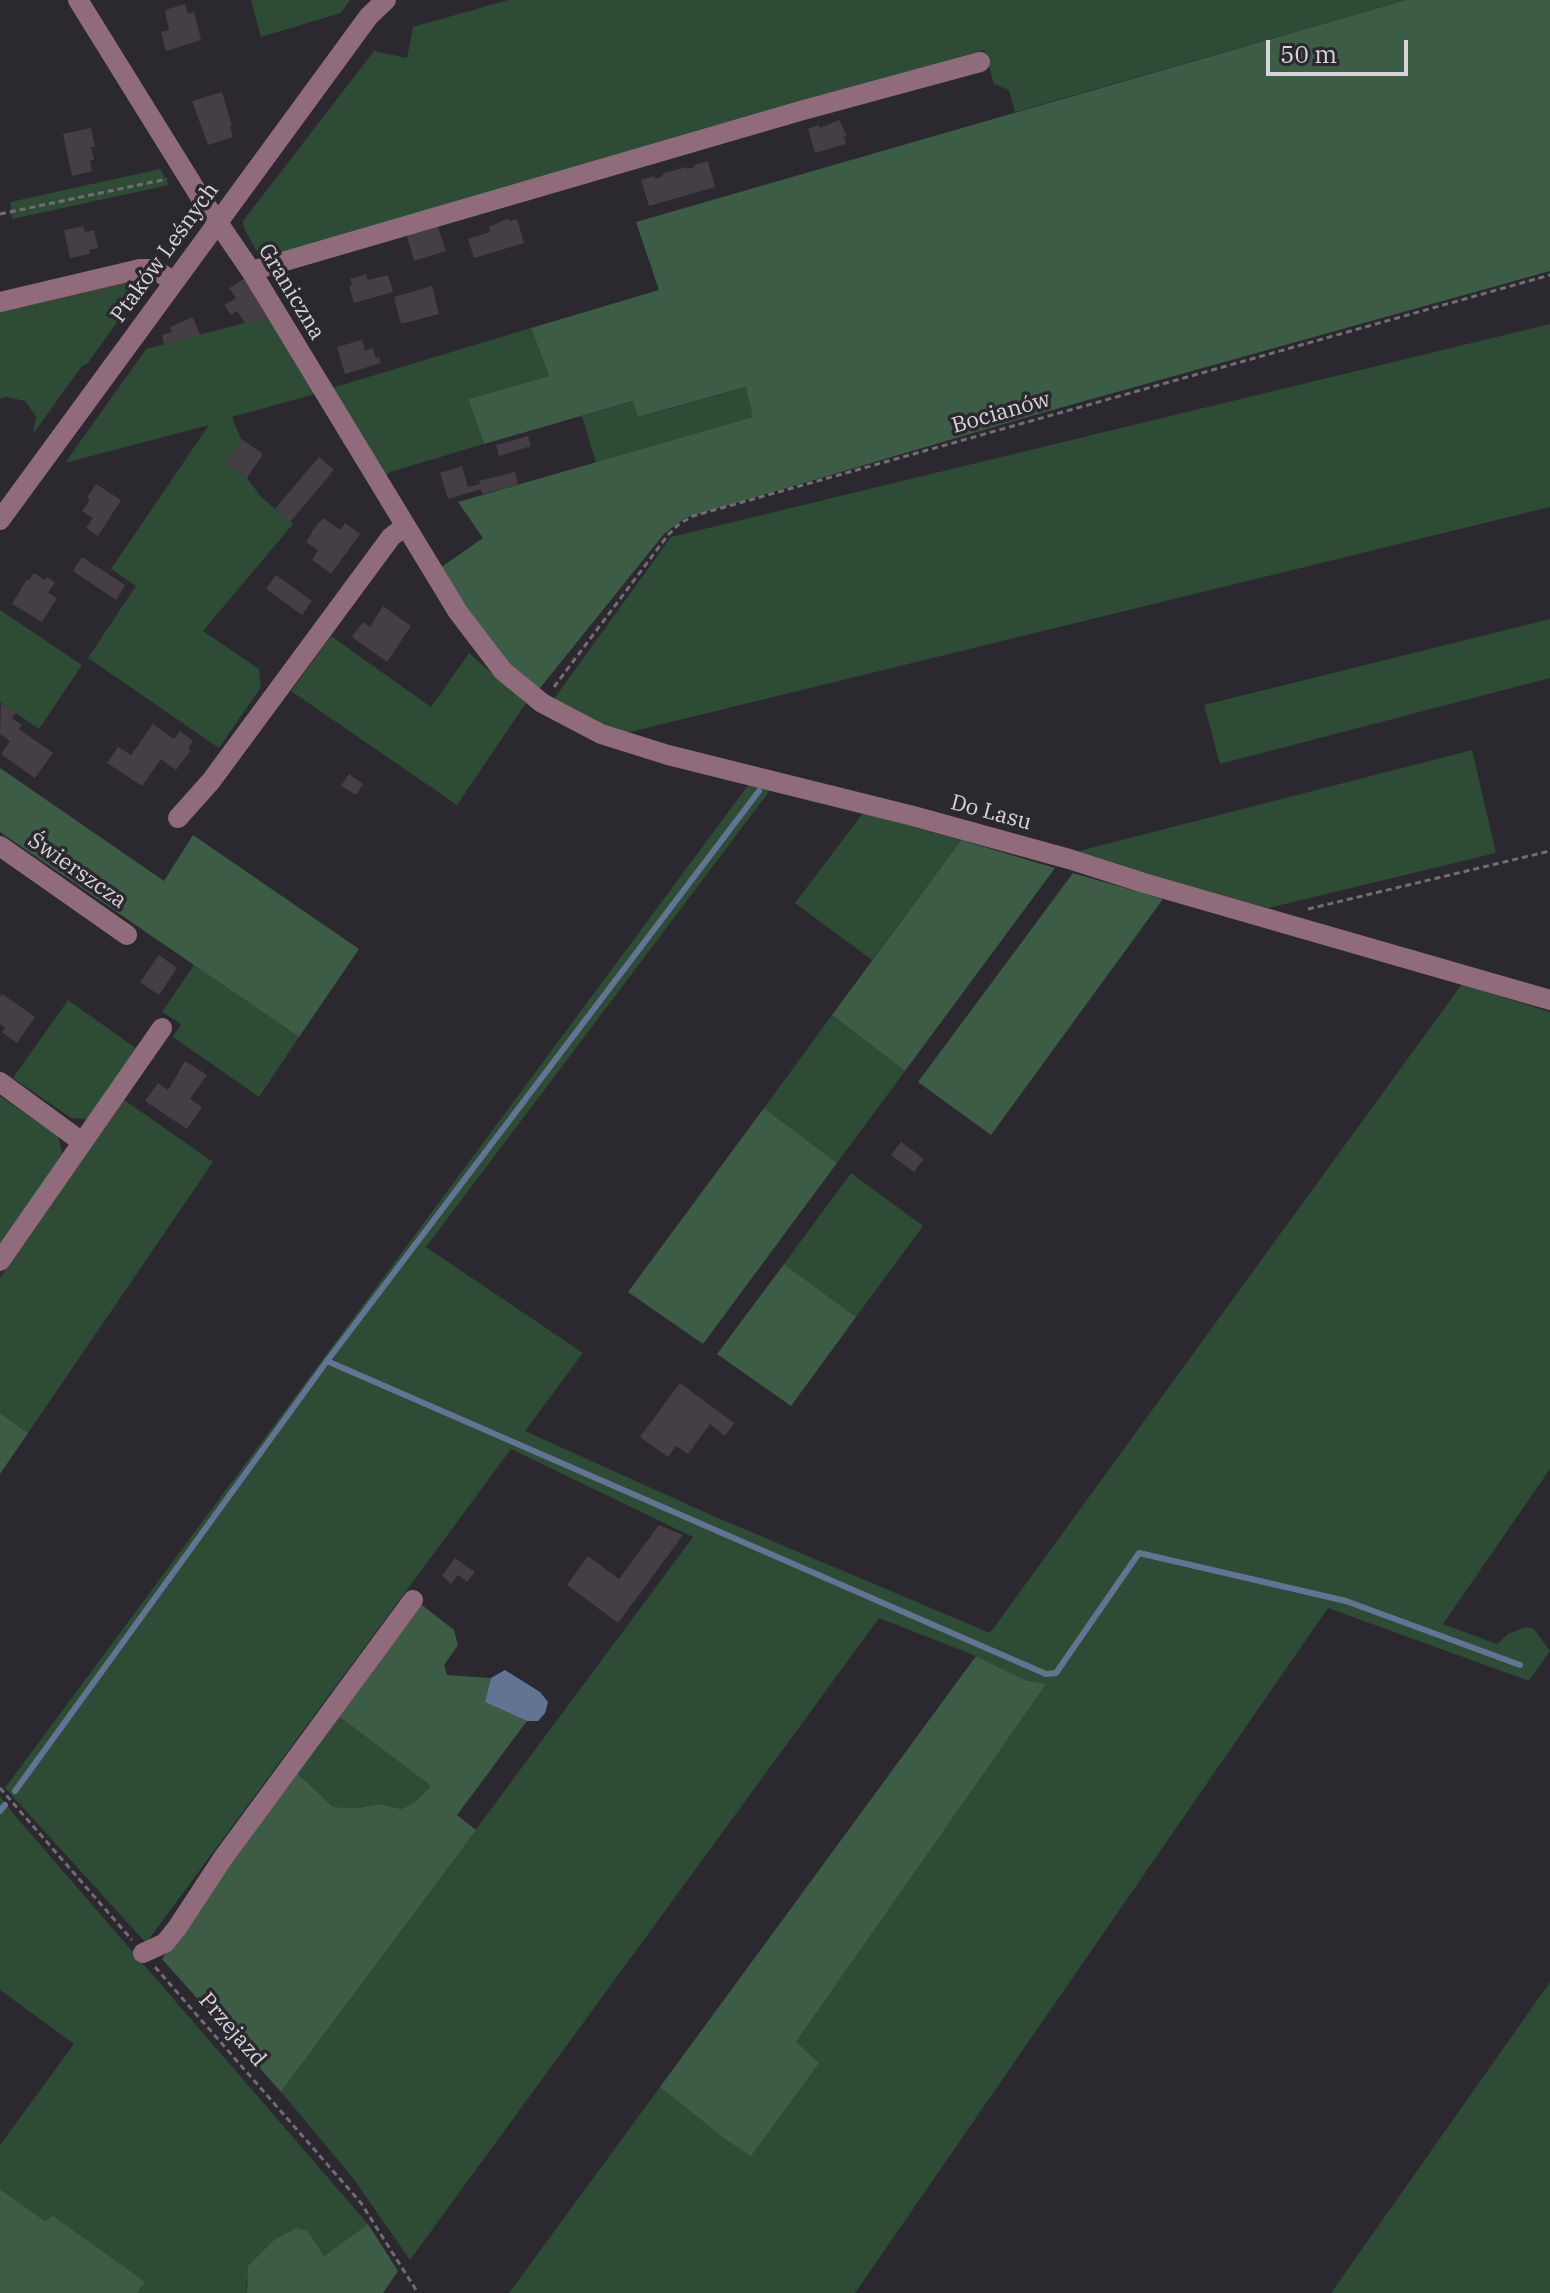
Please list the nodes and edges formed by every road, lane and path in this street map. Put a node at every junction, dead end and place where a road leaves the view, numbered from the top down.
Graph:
1 (78, 0) edge
2 (386, 0) edge
3 (371, 8) edge
4 (980, 62) dead end
5 (185, 172) junction
6 (0, 214) edge
7 (217, 222) junction
8 (251, 271) junction
9 (1550, 275) edge
10 (173, 281) junction
11 (0, 302) edge
12 (0, 520) edge
13 (405, 526) junction
14 (458, 612) joint
15 (542, 703) junction
16 (178, 818) dead end
17 (0, 846) edge
18 (1550, 851) edge
19 (1267, 918) junction
20 (127, 935) dead end
21 (1550, 1000) edge
22 (162, 1028) dead end
23 (0, 1082) edge
24 (82, 1142) junction
25 (0, 1261) edge
26 (413, 1600) dead end
27 (0, 1788) edge
28 (143, 1953) junction
29 (418, 2293) edge

1 - 5 street, Graniczna
2 - 3 street, Ptaków Leśnych
3 - 7 street, Ptaków Leśnych
4 - 8 street
5 - 6 path
5 - 7 street, Graniczna
7 - 8 street, Graniczna
7 - 10 street, Ptaków Leśnych
8 - 13 street, Graniczna
9 - 15 path, Bocianów
10 - 11 street
10 - 12 street, Ptaków Leśnych
13 - 14 street, Graniczna
13 - 16 street
14 - 15 street, Do Lasu
15 - 19 street, Do Lasu
17 - 20 street, Świerszcza
18 - 19 path
19 - 21 street, Do Lasu
22 - 24 street
23 - 24 street
24 - 25 street
26 - 28 street
27 - 28 path, Przejazd
28 - 29 path, Przejazd

